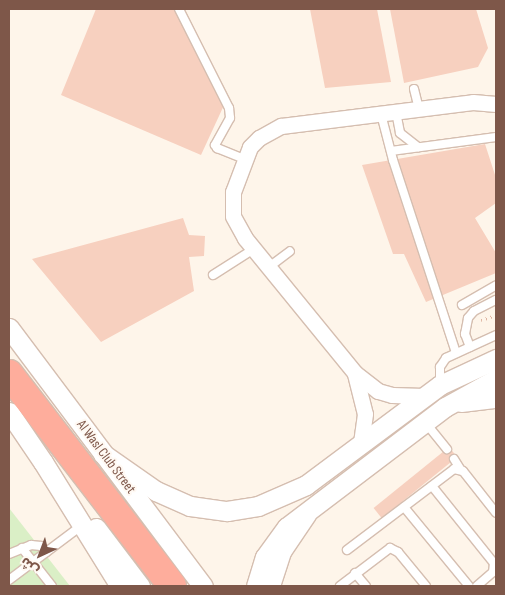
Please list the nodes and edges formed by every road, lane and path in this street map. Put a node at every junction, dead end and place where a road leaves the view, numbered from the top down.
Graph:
1 (179, 9) edge
2 (414, 89) dead end
3 (496, 93) edge
4 (473, 102) junction
5 (496, 104) edge
6 (419, 109) junction
7 (396, 112) junction
8 (381, 114) junction
9 (496, 137) edge
10 (418, 147) junction
11 (391, 151) junction
12 (244, 158) junction
13 (254, 249) junction
14 (290, 251) dead end
15 (269, 267) junction
16 (213, 275) dead end
17 (496, 285) edge
18 (496, 292) edge
19 (496, 300) edge
20 (9, 328) edge
21 (496, 335) edge
22 (470, 347) junction
23 (456, 353) junction
24 (496, 353) edge
25 (496, 359) edge
26 (479, 366) junction
27 (355, 373) junction
28 (9, 374) edge
29 (496, 379) edge
30 (440, 385) junction
31 (424, 396) junction
32 (496, 398) edge
33 (445, 407) junction
34 (9, 412) edge
35 (425, 422) junction
36 (360, 441) junction
37 (446, 449) dead end
38 (103, 454) junction
39 (454, 459) dead end
40 (461, 470) junction
41 (432, 486) junction
42 (65, 498) junction
43 (404, 507) junction
44 (313, 508) junction
45 (496, 513) edge
46 (82, 525) junction
47 (22, 548) junction
48 (347, 550) dead end
49 (46, 552) junction
50 (9, 554) edge
51 (32, 562) junction
52 (355, 573) junction
53 (9, 580) edge
54 (52, 586) edge
55 (120, 586) edge
56 (140, 586) edge
57 (172, 586) edge
58 (202, 586) edge
59 (256, 586) edge
60 (272, 586) edge
61 (340, 586) edge
62 (366, 586) edge
63 (426, 586) edge
64 (469, 586) edge
65 (477, 586) edge

1 - 12 lane
2 - 6 lane
3 - 4 street
4 - 5 street
4 - 6 street
6 - 7 street
7 - 8 street
7 - 10 lane
8 - 11 lane
8 - 12 street
9 - 10 lane
10 - 11 lane
11 - 23 lane
12 - 13 street
13 - 15 street
13 - 16 lane
14 - 15 lane
15 - 27 street
17 - 18 lane
19 - 22 lane
20 - 38 street, Al Wasl Club Street
21 - 22 lane
22 - 23 lane
23 - 30 lane
24 - 26 street
25 - 26 street
26 - 30 street
27 - 31 street
27 - 36 street
28 - 57 highway
29 - 33 street
30 - 31 street
31 - 36 street
32 - 33 street
33 - 35 street
34 - 42 street
35 - 37 lane
35 - 44 street
36 - 38 street
38 - 58 street, Al Wasl Club Street
39 - 40 lane
40 - 41 lane
40 - 45 lane
41 - 43 lane
41 - 65 lane
42 - 46 street
42 - 56 street
43 - 48 lane
43 - 64 lane
44 - 59 street
44 - 60 street
46 - 49 lane
46 - 55 street
47 - 49 lane
47 - 50 lane
47 - 51 lane
49 - 51 lane
51 - 53 lane
51 - 54 lane
52 - 61 lane
52 - 62 lane
52 - 63 lane

